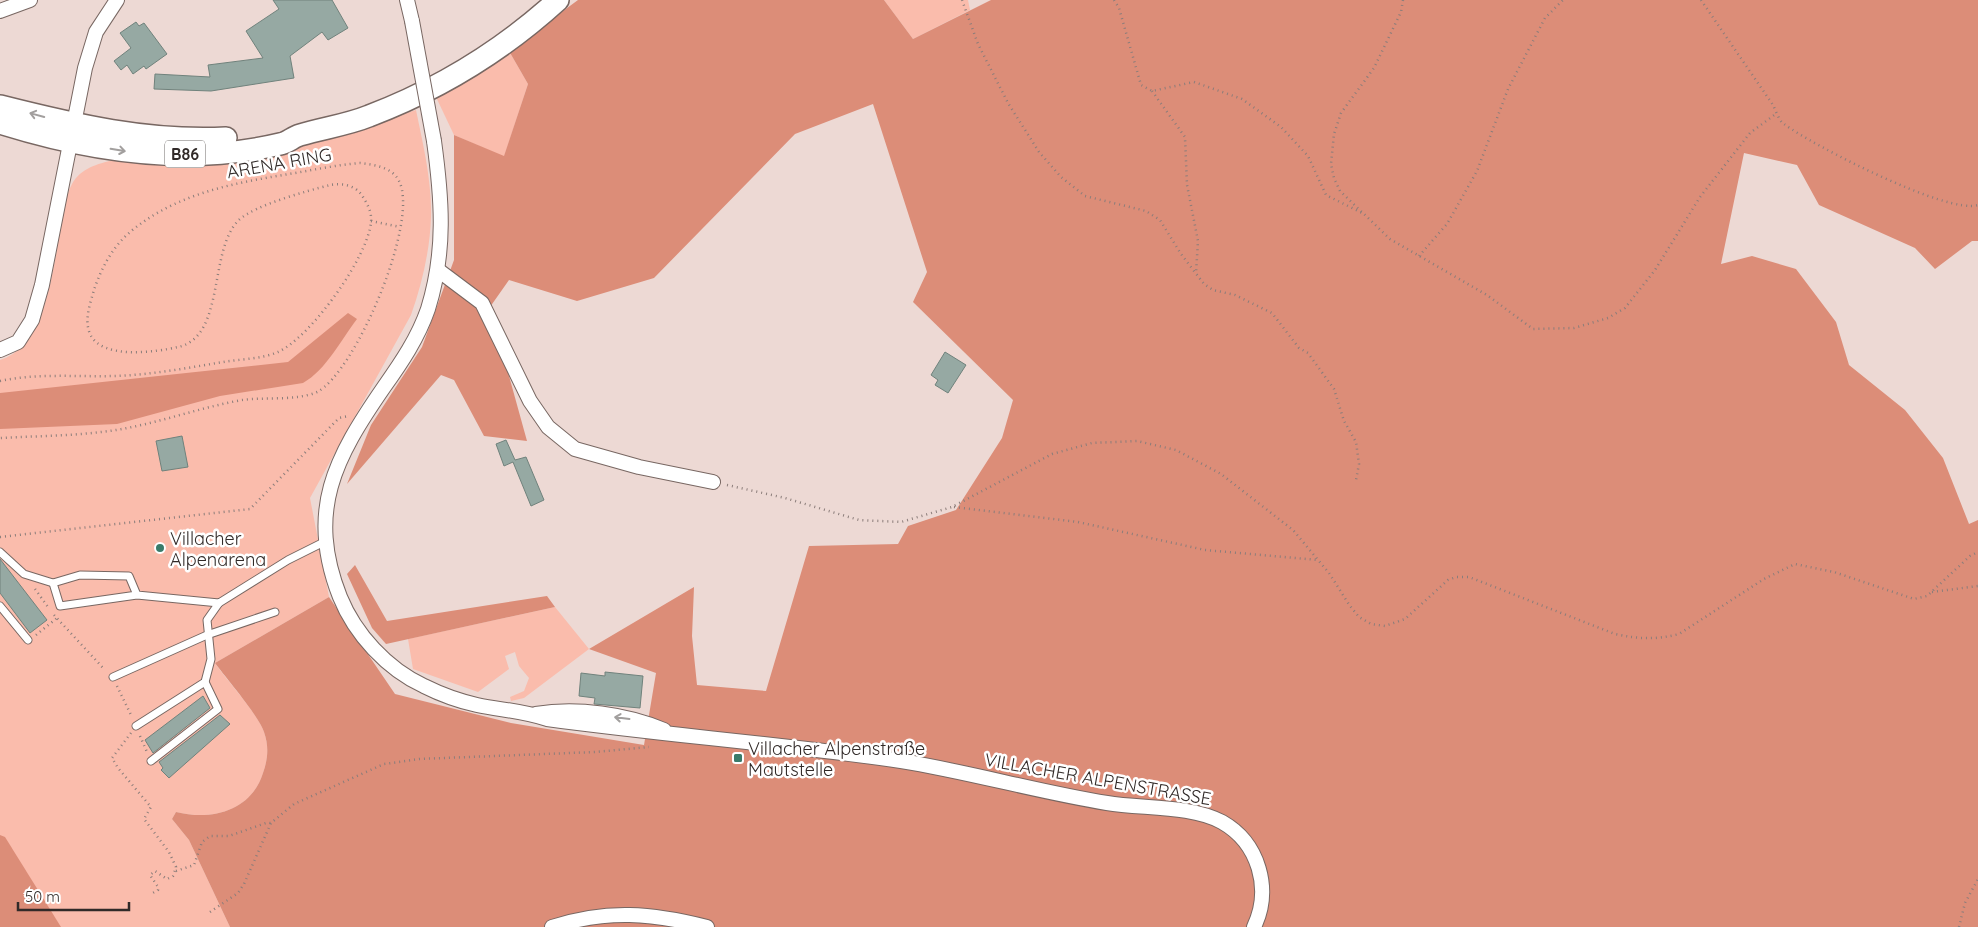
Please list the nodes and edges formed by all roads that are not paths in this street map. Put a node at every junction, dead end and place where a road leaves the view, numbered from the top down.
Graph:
1 (30, 0) edge
2 (117, 0) edge
3 (406, 0) edge
4 (558, 0) edge
5 (0, 11) edge
6 (0, 106) edge
7 (0, 123) edge
8 (72, 133) junction
9 (438, 270) junction
10 (0, 350) edge
11 (713, 482) road end
12 (326, 541) junction
13 (0, 552) edge
14 (53, 583) junction
15 (137, 596) junction
16 (219, 603) junction
17 (0, 606) edge
18 (275, 612) dead end
19 (207, 635) junction
20 (32, 638) road end
21 (113, 677) road end
22 (205, 682) junction
23 (136, 726) road end
24 (151, 761) road end
25 (552, 927) edge
26 (708, 927) edge
27 (1254, 927) edge

1 - 5 street
2 - 8 street
3 - 9 street, VILLACHER ALPENSTRASSE, bridge
4 - 8 main road, B86
8 -> 6 main road, B86
7 - 8 main road, B86
8 - 10 street
9 - 11 street
9 - 12 street, VILLACHER ALPENSTRASSE
12 - 16 lane
12 - 27 street, VILLACHER ALPENSTRASSE
13 - 14 lane
14 - 15 lane
14 - 15 lane
15 - 16 lane
16 - 19 lane
17 - 20 lane
18 - 19 lane
19 - 21 lane
19 - 22 lane
22 - 23 lane
22 - 24 lane
25 - 26 street

